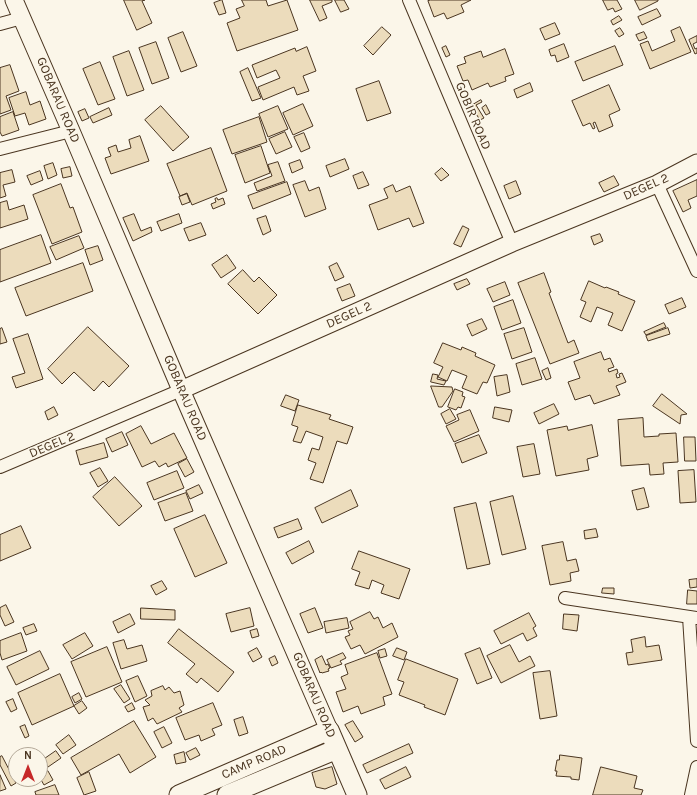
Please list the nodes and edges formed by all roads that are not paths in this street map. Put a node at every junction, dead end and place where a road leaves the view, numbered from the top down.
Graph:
1 (14, 0) edge
2 (409, 0) edge
3 (22, 18) junction
4 (0, 24) edge
5 (72, 131) junction
6 (0, 149) edge
7 (697, 163) edge
8 (657, 184) junction
9 (512, 243) junction
10 (697, 271) edge
11 (181, 390) junction
12 (0, 467) edge
13 (564, 598) dead end
14 (693, 617) edge
15 (329, 730) junction
16 (697, 741) edge
17 (337, 749) junction
18 (257, 760) junction
19 (697, 767) edge
20 (264, 779) junction
21 (179, 795) edge
22 (227, 795) edge
23 (357, 795) edge
24 (691, 795) edge

1 - 3 street, GOBARAU ROAD
2 - 9 street, GOBIR ROAD
3 - 4 street
3 - 5 street, GOBARAU ROAD
5 - 6 street
5 - 11 street, GOBARAU ROAD
7 - 8 street, DEGEL 2
8 - 9 street, DEGEL 2
8 - 10 street
9 - 11 street, DEGEL 2
11 - 12 street, DEGEL 2
11 - 15 street, GOBARAU ROAD
13 - 14 street
14 - 16 street
15 - 17 main road, GOBARAU ROAD
15 - 18 main road, CAMP ROAD
17 - 20 main road, CAMP ROAD
17 - 23 main road, GOBARAU ROAD
18 - 20 main road
18 - 21 main road, CAMP ROAD
19 - 24 street
20 - 22 main road, CAMP ROAD

